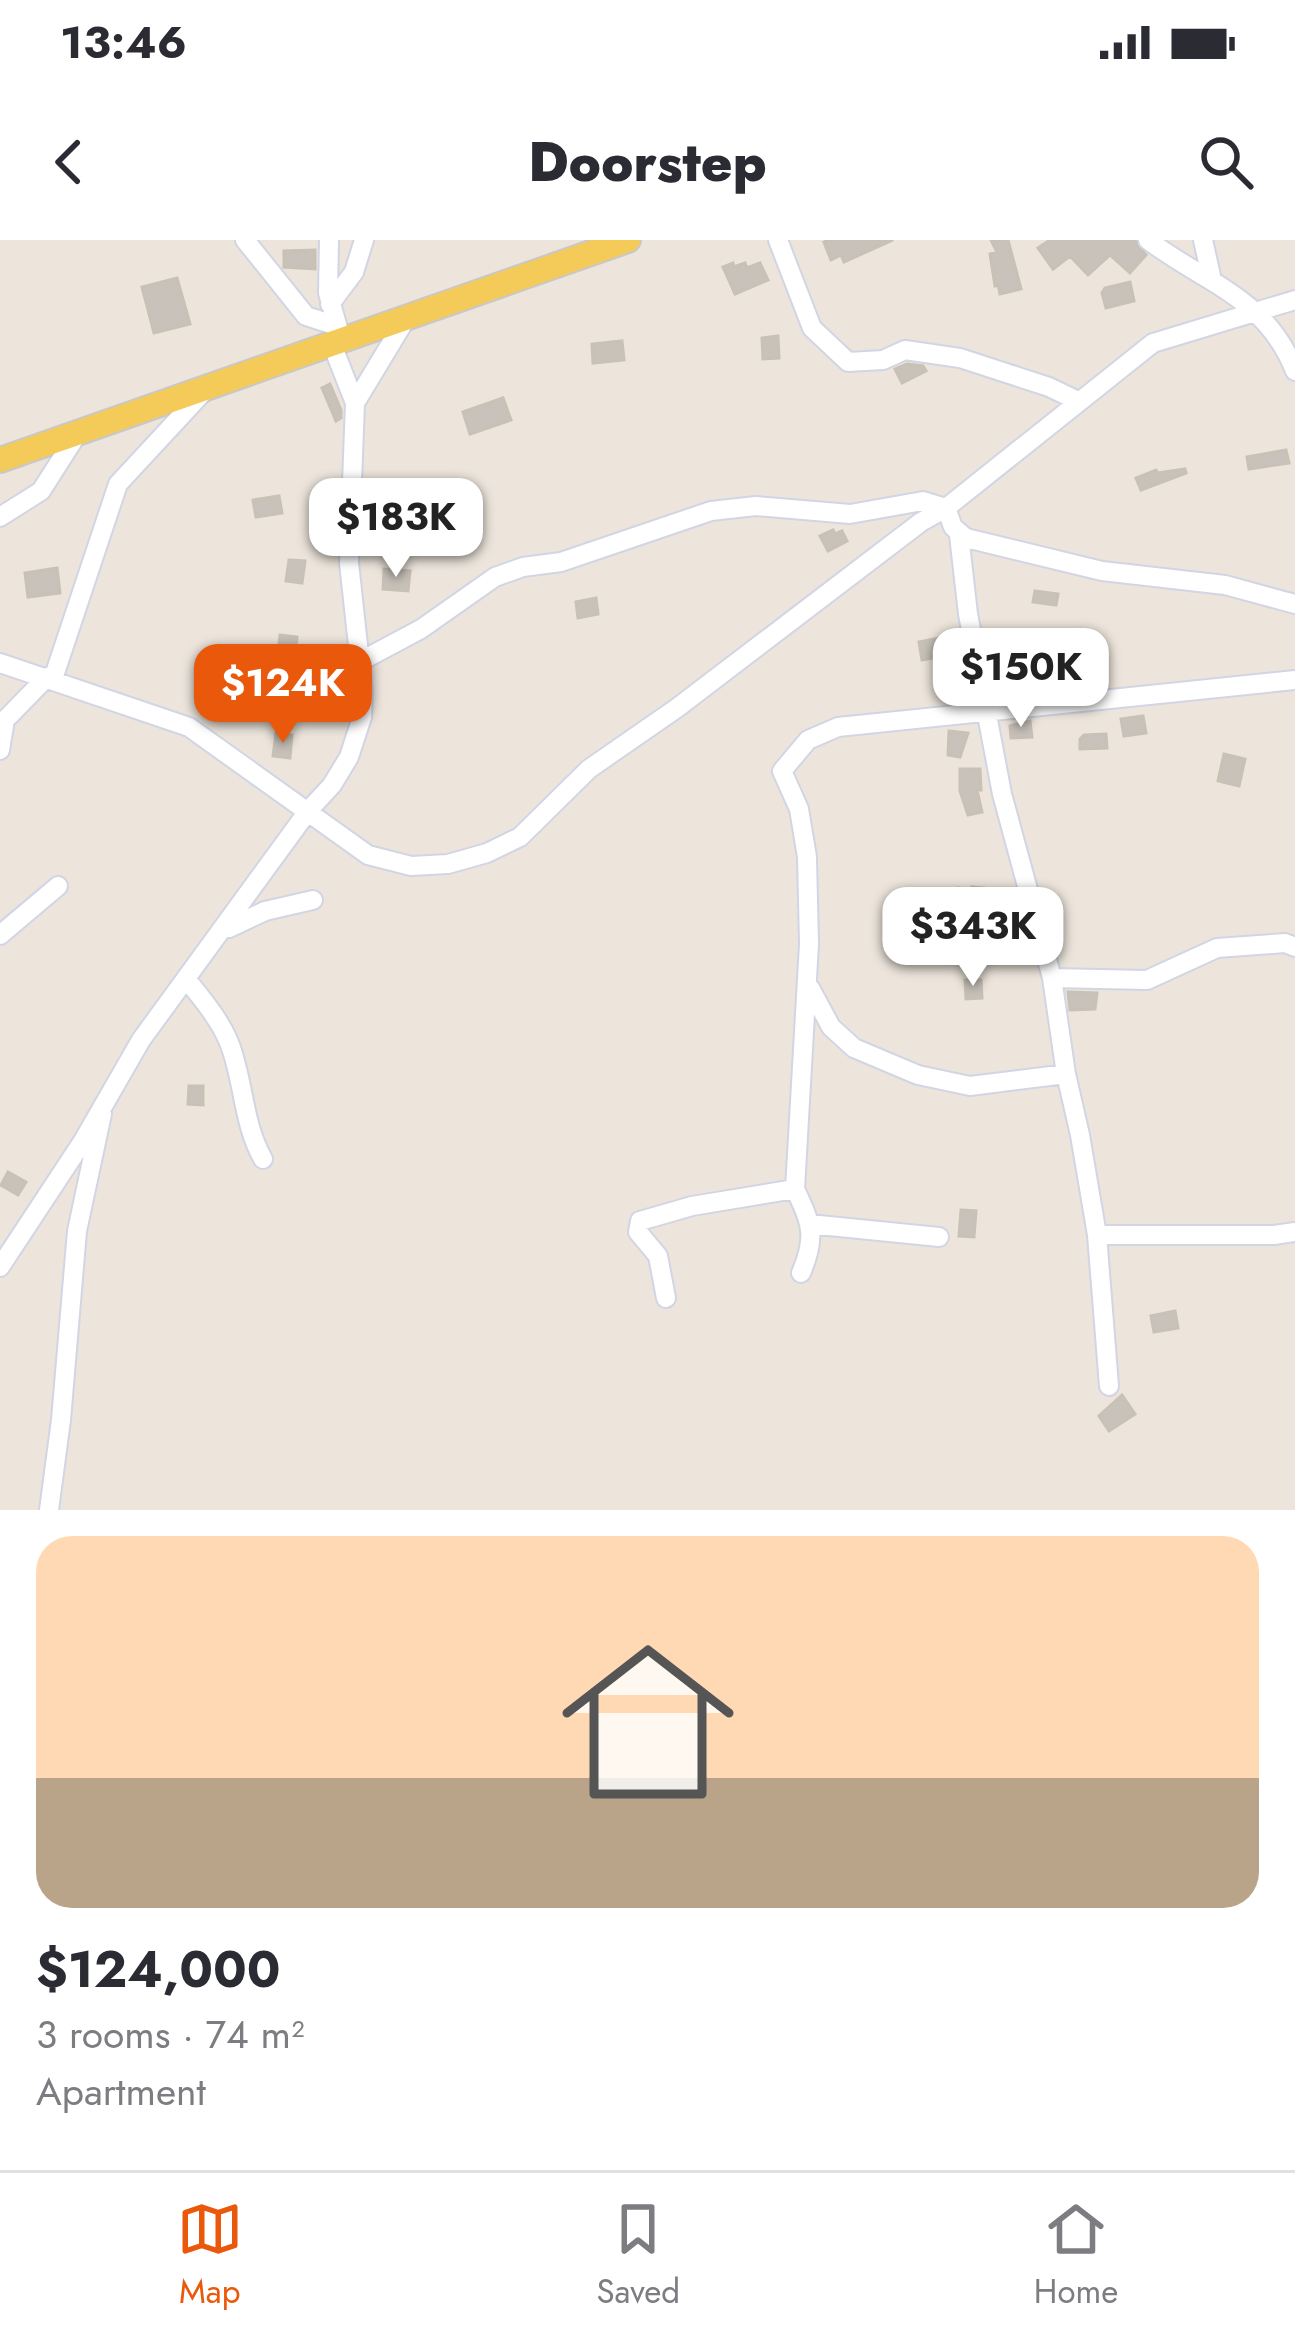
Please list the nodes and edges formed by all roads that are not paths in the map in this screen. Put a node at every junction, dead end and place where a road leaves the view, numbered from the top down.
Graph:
1 (245, 240) edge
2 (329, 240) edge
3 (364, 240) edge
4 (628, 240) edge
5 (778, 240) edge
6 (1148, 240) edge
7 (1203, 240) edge
8 (1210, 276) junction
9 (1295, 300) edge
10 (330, 304) junction
11 (1258, 311) junction
12 (406, 317) junction
13 (336, 336) junction
14 (1295, 371) edge
15 (209, 386) junction
16 (1078, 401) junction
17 (356, 403) junction
18 (78, 433) junction
19 (0, 460) edge
20 (946, 508) junction
21 (0, 517) edge
22 (959, 535) junction
23 (1295, 604) edge
24 (359, 662) junction
25 (0, 663) edge
26 (50, 678) junction
27 (1295, 680) edge
28 (985, 709) junction
29 (0, 750) edge
30 (308, 811) junction
31 (58, 886) dead end
32 (313, 900) dead end
33 (220, 933) junction
34 (0, 935) edge
35 (1295, 947) edge
36 (1052, 978) junction
37 (187, 980) junction
38 (808, 984) junction
39 (1066, 1074) junction
40 (102, 1109) junction
41 (263, 1159) dead end
42 (796, 1189) junction
43 (809, 1224) junction
44 (1295, 1232) edge
45 (9, 1235) edge
46 (1097, 1235) junction
47 (939, 1237) dead end
48 (0, 1267) edge
49 (801, 1274) dead end
50 (666, 1298) dead end
51 (1109, 1386) dead end
52 (49, 1510) edge

1 - 13 street
2 - 10 street
3 - 10 street
4 - 12 main road
5 - 16 street
6 - 8 street
7 - 8 street
8 - 11 street
9 - 11 street
10 - 13 street
11 - 14 street
11 - 16 street
12 - 13 main road
12 - 17 street
13 - 15 main road
13 - 17 street
15 - 18 main road
15 - 26 street
16 - 20 street
17 - 24 street
18 - 19 main road
18 - 21 street
20 - 22 street
20 - 24 street
20 - 30 street
22 - 23 street
22 - 28 street
24 - 30 street
25 - 26 street
26 - 29 street
26 - 30 street
27 - 28 street
28 - 36 street
28 - 38 street
30 - 33 street
31 - 34 street
32 - 33 street
33 - 37 street
35 - 36 street
36 - 39 street
37 - 40 street
37 - 41 street
38 - 39 street
38 - 42 street
39 - 46 street
40 - 45 street
40 - 52 street
42 - 43 street
42 - 50 street
43 - 47 street
43 - 49 street
44 - 46 street
45 - 48 street
46 - 51 street

